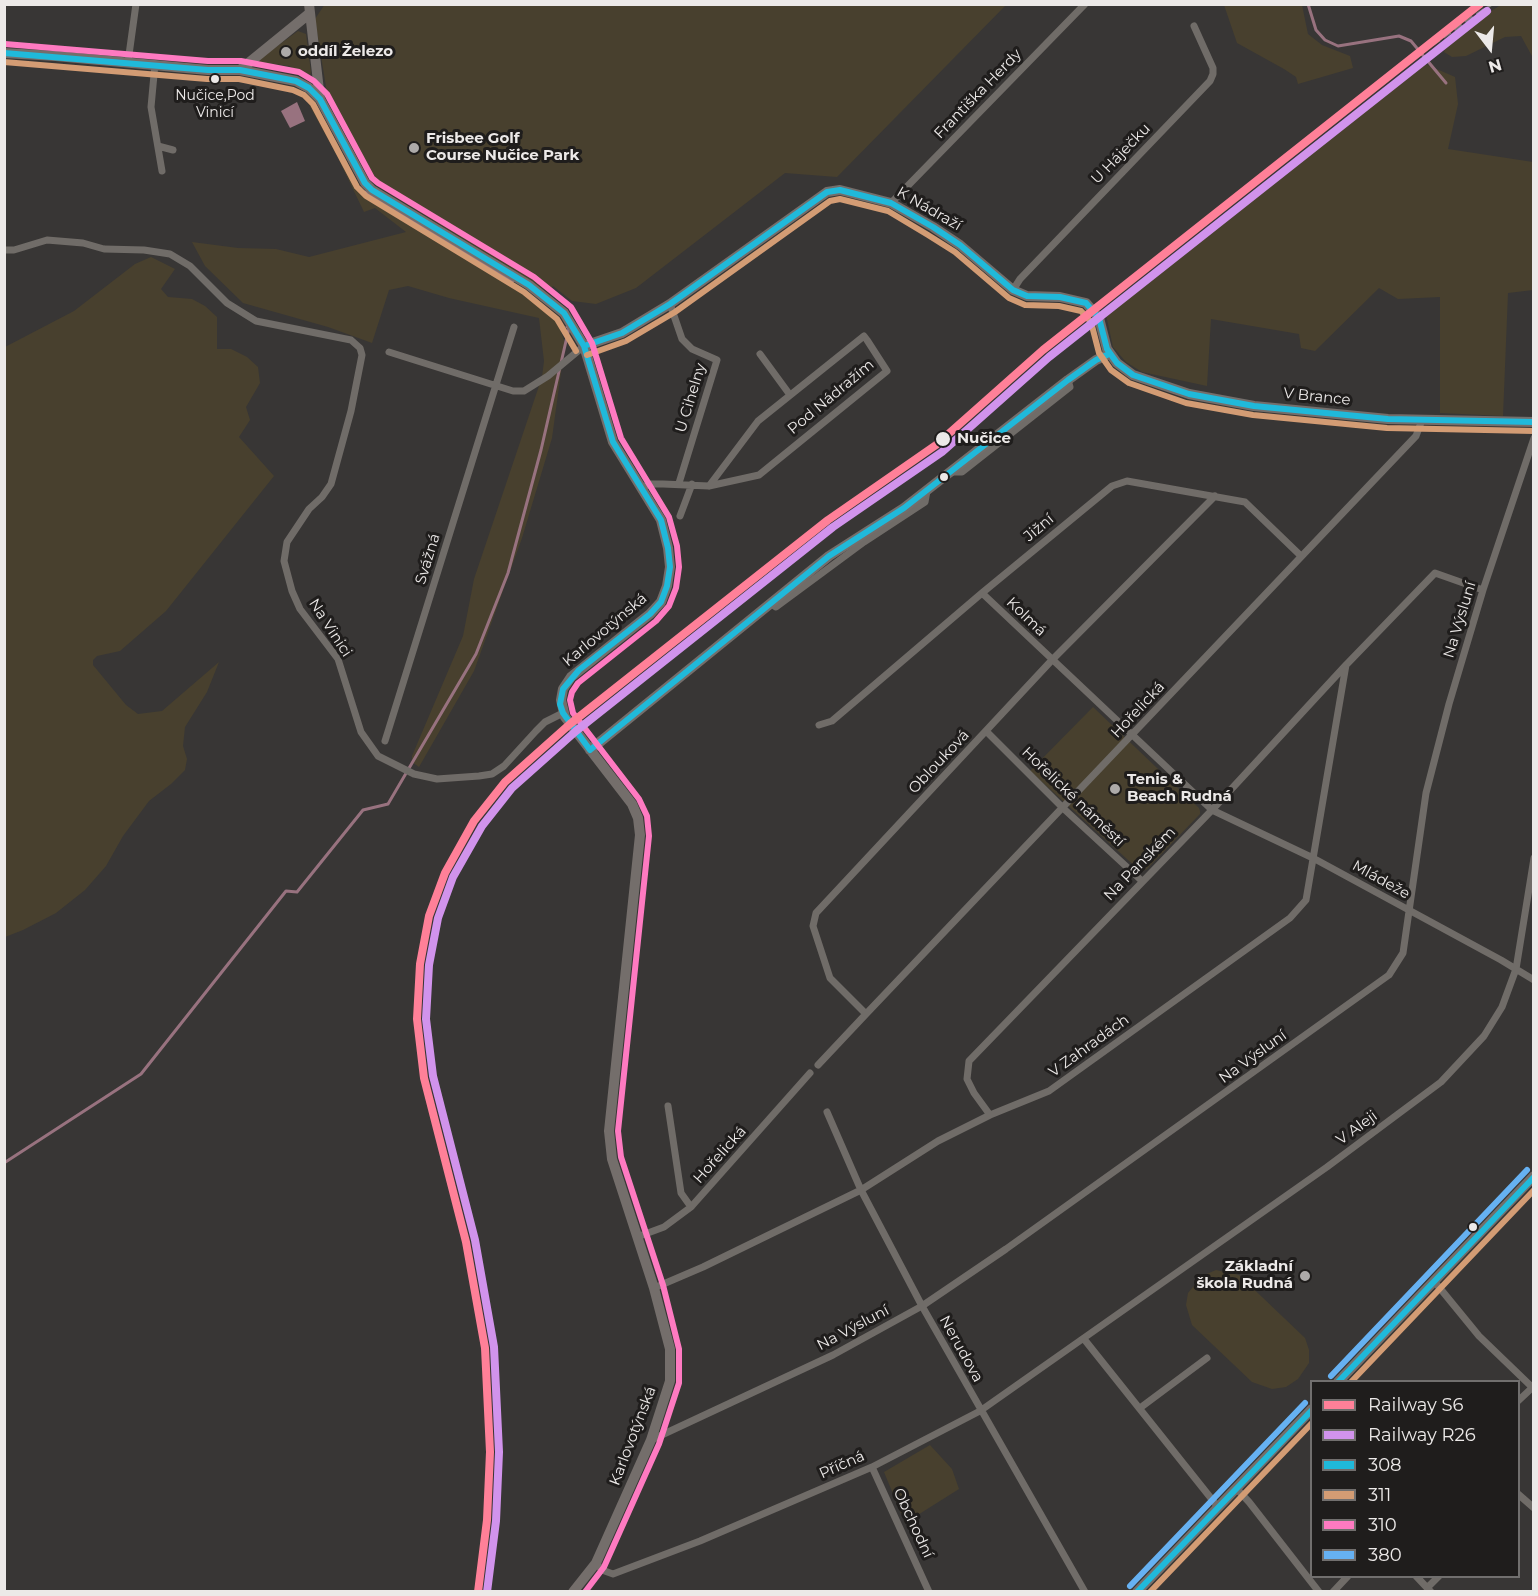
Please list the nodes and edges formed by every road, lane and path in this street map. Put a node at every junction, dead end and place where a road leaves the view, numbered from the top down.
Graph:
1 (136, 4) edge
2 (1085, 4) edge
3 (312, 7) edge
4 (1194, 26) dead end
5 (4, 53) edge
6 (128, 62) junction
7 (155, 64) junction
8 (240, 69) junction
9 (320, 99) junction
10 (158, 146) junction
11 (173, 150) dead end
12 (162, 171) dead end
13 (891, 203) junction
14 (4, 250) edge
15 (1013, 290) junction
16 (670, 304) junction
17 (514, 327) dead end
18 (584, 346) junction
19 (389, 352) dead end
20 (760, 354) dead end
21 (1109, 354) junction
22 (496, 386) junction
23 (790, 394) junction
24 (1422, 420) junction
25 (1533, 422) edge
26 (1533, 438) edge
27 (679, 483) junction
28 (692, 484) junction
29 (709, 486) junction
30 (641, 489) junction
31 (1215, 496) junction
32 (680, 516) dead end
33 (1301, 556) junction
34 (1483, 590) junction
35 (982, 593) junction
36 (1052, 660) junction
37 (1346, 665) junction
38 (563, 713) junction
39 (819, 725) dead end
40 (986, 731) junction
41 (1133, 734) junction
42 (385, 741) dead end
43 (590, 750) junction
44 (1064, 808) junction
45 (1212, 810) junction
46 (1313, 858) junction
47 (1533, 858) edge
48 (1142, 881) junction
49 (1410, 911) junction
50 (1516, 969) junction
51 (1533, 980) edge
52 (866, 1014) junction
53 (818, 1065) dead end
54 (810, 1073) dead end
55 (668, 1107) dead end
56 (827, 1112) dead end
57 (990, 1115) junction
58 (1533, 1176) edge
59 (861, 1190) junction
60 (691, 1207) junction
61 (637, 1237) junction
62 (1434, 1281) junction
63 (654, 1288) junction
64 (922, 1306) junction
65 (1084, 1339) junction
66 (1207, 1358) dead end
67 (1340, 1380) edge
68 (1533, 1387) edge
69 (1520, 1399) edge
70 (1140, 1408) junction
71 (1310, 1410) edge
72 (980, 1411) junction
73 (651, 1440) junction
74 (872, 1467) junction
75 (1236, 1488) junction
76 (1520, 1496) edge
77 (1218, 1507) junction
78 (1533, 1508) edge
79 (596, 1563) junction
80 (1346, 1578) edge
81 (1418, 1578) edge
82 (1429, 1590) edge
83 (573, 1592) edge
84 (929, 1592) edge
85 (1085, 1592) edge
86 (1137, 1592) edge
87 (1318, 1592) edge
88 (1333, 1592) edge

1 - 6 street
2 - 13 street, Františka Herdy
3 - 8 main road
3 - 9 main road
4 - 15 street, U Háječku
5 - 6 main road, Karlovotýnská
6 - 7 main road, Karlovotýnská
7 - 8 main road, Karlovotýnská
7 - 10 street
8 - 9 main road, Karlovotýnská
9 - 18 main road, Karlovotýnská
10 - 11 street
10 - 12 street
13 - 15 main road, K Nádraží
13 - 16 main road, K Nádraží
14 - 38 street, Na Vinici
15 - 21 main road, K Nádraží
16 - 18 main road, K Nádraží
16 - 27 street, U Cihelny
17 - 22 street, Svážná
18 - 22 street
18 - 30 main road, Karlovotýnská
19 - 22 street
20 - 23 street, Pod Nádražím
21 - 24 main road, V Brance
21 - 43 main road
22 - 42 street, Svážná
23 - 29 street, Pod Nádražím
23 - 29 street, Pod Nádražím
24 - 25 main road, V Brance
24 - 33 street, Hořelická
26 - 34 street, Na Výsluní
27 - 28 street, Pod Nádražím
27 - 30 street, Pod Nádražím
28 - 29 street, Pod Nádražím
28 - 32 street
30 - 38 main road, Karlovotýnská
31 - 33 street, Jižní
31 - 35 street, Jižní
31 - 36 street, Oblouková
33 - 41 street, Hořelická
34 - 37 street, Na Panském
34 - 49 street, Na Výsluní
35 - 36 street, Kolmá
35 - 39 street, Jižní
36 - 40 street, Oblouková
36 - 41 street
37 - 45 street, Na Panském
37 - 46 street, V Zahradách
38 - 43 main road, Karlovotýnská
40 - 44 street, Hořelické náměstí
40 - 52 street, Oblouková
41 - 44 street, Hořelická
41 - 45 street
43 - 61 main road, Karlovotýnská
44 - 48 street, Hořelické náměstí
44 - 52 street, Hořelická
45 - 46 street, Mládeže
45 - 48 street, Na Panském
46 - 49 street, Mládeže
46 - 57 street, V Zahradách
47 - 50 street, V Aleji
48 - 57 street, Na Panském
49 - 50 street, Mládeže
49 - 64 street, Na Výsluní
50 - 51 street, Mládeže
50 - 65 street, V Aleji
52 - 53 street
54 - 60 street, Hořelická
55 - 60 street
56 - 59 street, Nerudova
57 - 59 street, V Zahradách
58 - 62 main road
59 - 63 street, V Zahradách
59 - 64 street, Nerudova
60 - 61 street, Hořelická
61 - 63 main road, Karlovotýnská
62 - 67 main road
62 - 68 street
63 - 73 main road, Karlovotýnská
64 - 72 street, Nerudova
64 - 73 street, Na Výsluní
65 - 70 street
65 - 72 street, Příčná
66 - 70 street
68 - 69 street
70 - 77 street
71 - 75 main road
72 - 74 street, Příčná
72 - 85 street, Nerudova
73 - 79 main road, Karlovotýnská
74 - 79 street, Příčná
74 - 84 street, Obchodní
75 - 77 main road
75 - 87 street
76 - 78 street
77 - 86 main road
79 - 83 main road, Karlovotýnská
80 - 88 street
81 - 82 street

